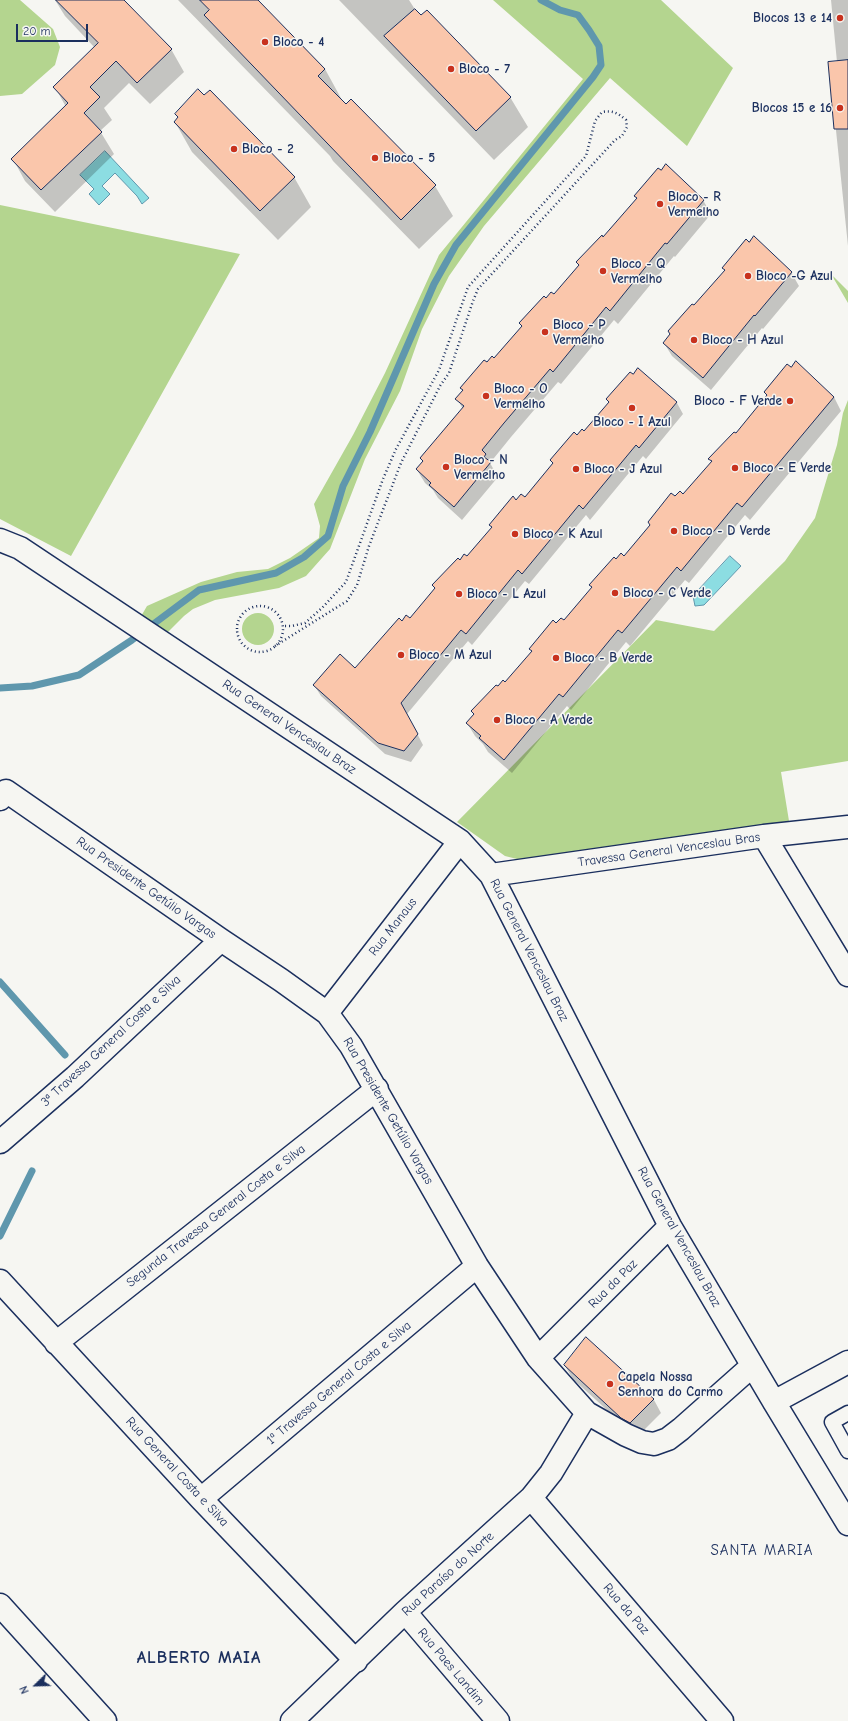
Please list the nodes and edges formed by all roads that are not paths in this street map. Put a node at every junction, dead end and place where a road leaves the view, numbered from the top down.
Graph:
1 (0, 540) edge
2 (3, 795) edge
3 (848, 827) edge
4 (764, 836) junction
5 (460, 841) junction
6 (491, 876) junction
7 (221, 940) junction
8 (848, 975) edge
9 (327, 1013) junction
10 (377, 1089) junction
11 (0, 1142) edge
12 (670, 1226) junction
13 (477, 1266) junction
14 (5, 1287) edge
15 (56, 1343) junction
16 (538, 1358) junction
17 (848, 1362) edge
18 (752, 1366) junction
19 (774, 1402) junction
20 (587, 1413) junction
21 (848, 1413) edge
22 (848, 1451) edge
23 (531, 1498) junction
24 (201, 1499) junction
25 (848, 1524) edge
26 (0, 1605) edge
27 (405, 1612) junction
28 (356, 1661) junction
29 (105, 1721) edge
30 (292, 1721) edge
31 (498, 1721) edge
32 (722, 1721) edge

1 - 5 street, Rua General Venceslau Braz
2 - 7 street, Rua Presidente Getúlio Vargas
3 - 4 street, Travessa General Venceslau Bras
4 - 6 street, Travessa General Venceslau Bras
4 - 8 street
5 - 6 street, Rua General Venceslau Braz
5 - 9 street, Rua Manaus
6 - 12 street, Rua General Venceslau Braz
7 - 9 street, Rua Presidente Getúlio Vargas
7 - 11 street, 3ª Travessa General Costa e Silva
9 - 10 street, Rua Presidente Getúlio Vargas
10 - 13 street, Rua Presidente Getúlio Vargas
10 - 15 street, Segunda Travessa General Costa e Silva
12 - 16 street, Rua da Paz
12 - 18 street, Rua General Venceslau Braz
13 - 16 street, Rua Presidente Getúlio Vargas
13 - 24 street, 1ª Travessa General Costa e Silva
14 - 15 street, Rua General Costa e Silva
15 - 24 street, Rua General Costa e Silva
16 - 20 street, Rua Presidente Getúlio Vargas
17 - 19 street
18 - 19 street, Rua General Venceslau Braz
18 - 20 street
19 - 25 street, Rua General Venceslau Braz
20 - 23 street, Rua Paraíso do Norte
21 - 22 lane
23 - 27 street, Rua Paraíso do Norte
23 - 32 street, Rua da Paz
24 - 28 street, Rua General Costa e Silva
26 - 29 street
27 - 28 street, Rua Paraíso do Norte
27 - 31 street, Rua Paes Landim
28 - 30 street, Rua Paraíso do Norte

